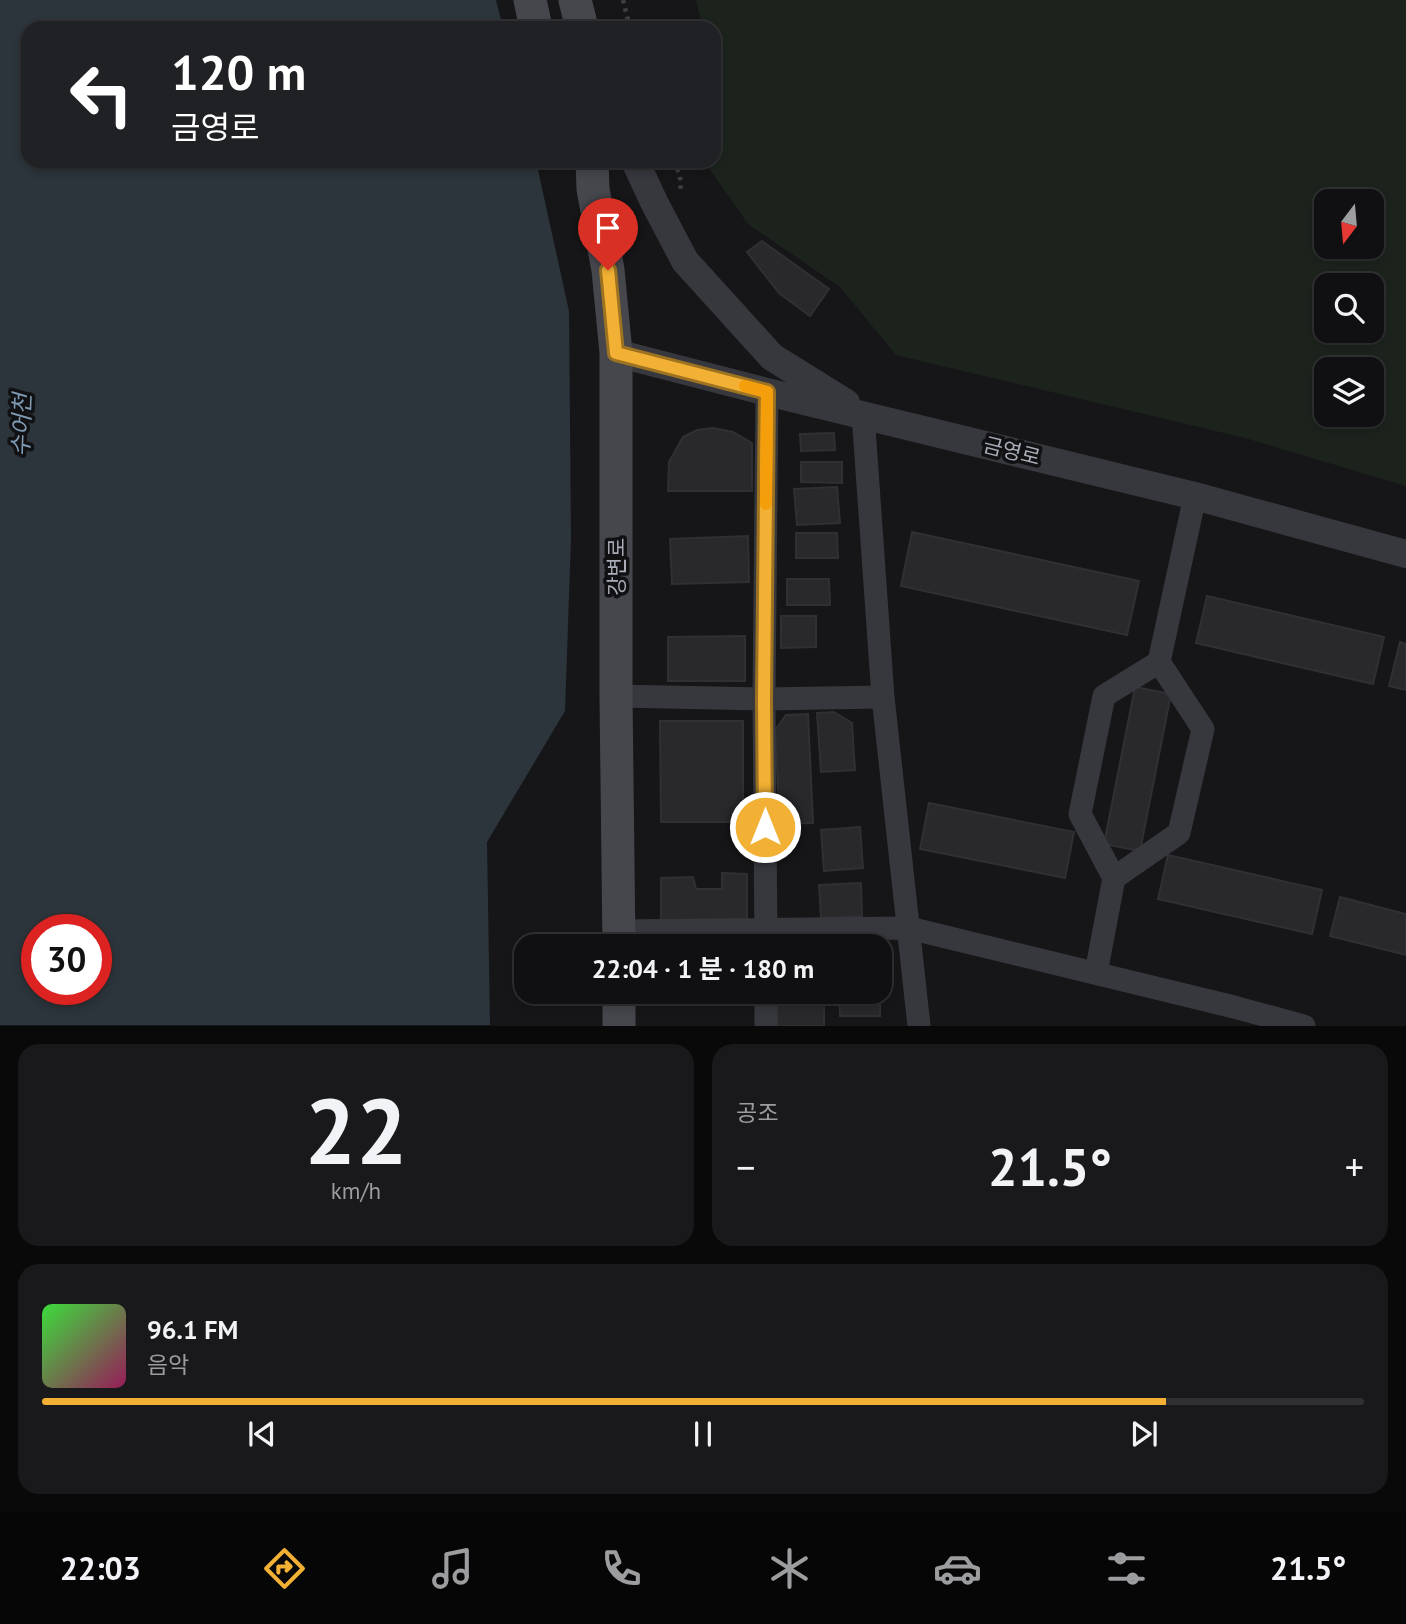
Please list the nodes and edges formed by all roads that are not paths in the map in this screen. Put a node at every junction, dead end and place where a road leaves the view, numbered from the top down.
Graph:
1 (530, 0) edge
2 (575, 0) edge
3 (534, 21) edge
4 (580, 21) edge
5 (638, 168) edge
6 (589, 170) edge
7 (616, 353) junction
8 (767, 392) junction
9 (863, 414) junction
10 (1195, 496) junction
11 (1406, 554) edge
12 (1159, 662) junction
13 (616, 696) junction
14 (883, 697) junction
15 (764, 699) junction
16 (1114, 878) junction
17 (909, 928) junction
18 (619, 934) edge
19 (766, 934) edge
20 (823, 934) edge
21 (1096, 973) junction
22 (619, 1004) edge
23 (766, 1004) edge
24 (619, 1026) edge
25 (766, 1026) edge
26 (919, 1026) edge
27 (1304, 1026) edge

1 - 3 main road
2 - 4 main road
5 - 9 street
6 - 7 main road, 강변로
7 - 8 street, 금영로
7 - 13 main road, 강변로
8 - 9 street, 금영로
8 - 15 street
9 - 10 street, 금영로
9 - 14 street
10 - 11 street, 금영로
10 - 12 street
12 - 16 street
12 - 16 street
13 - 15 street
13 - 18 main road, 강변로
14 - 15 street
14 - 17 street
15 - 19 street
16 - 21 street
17 - 20 street
17 - 21 street
17 - 26 street
21 - 27 street
22 - 24 main road
23 - 25 street

